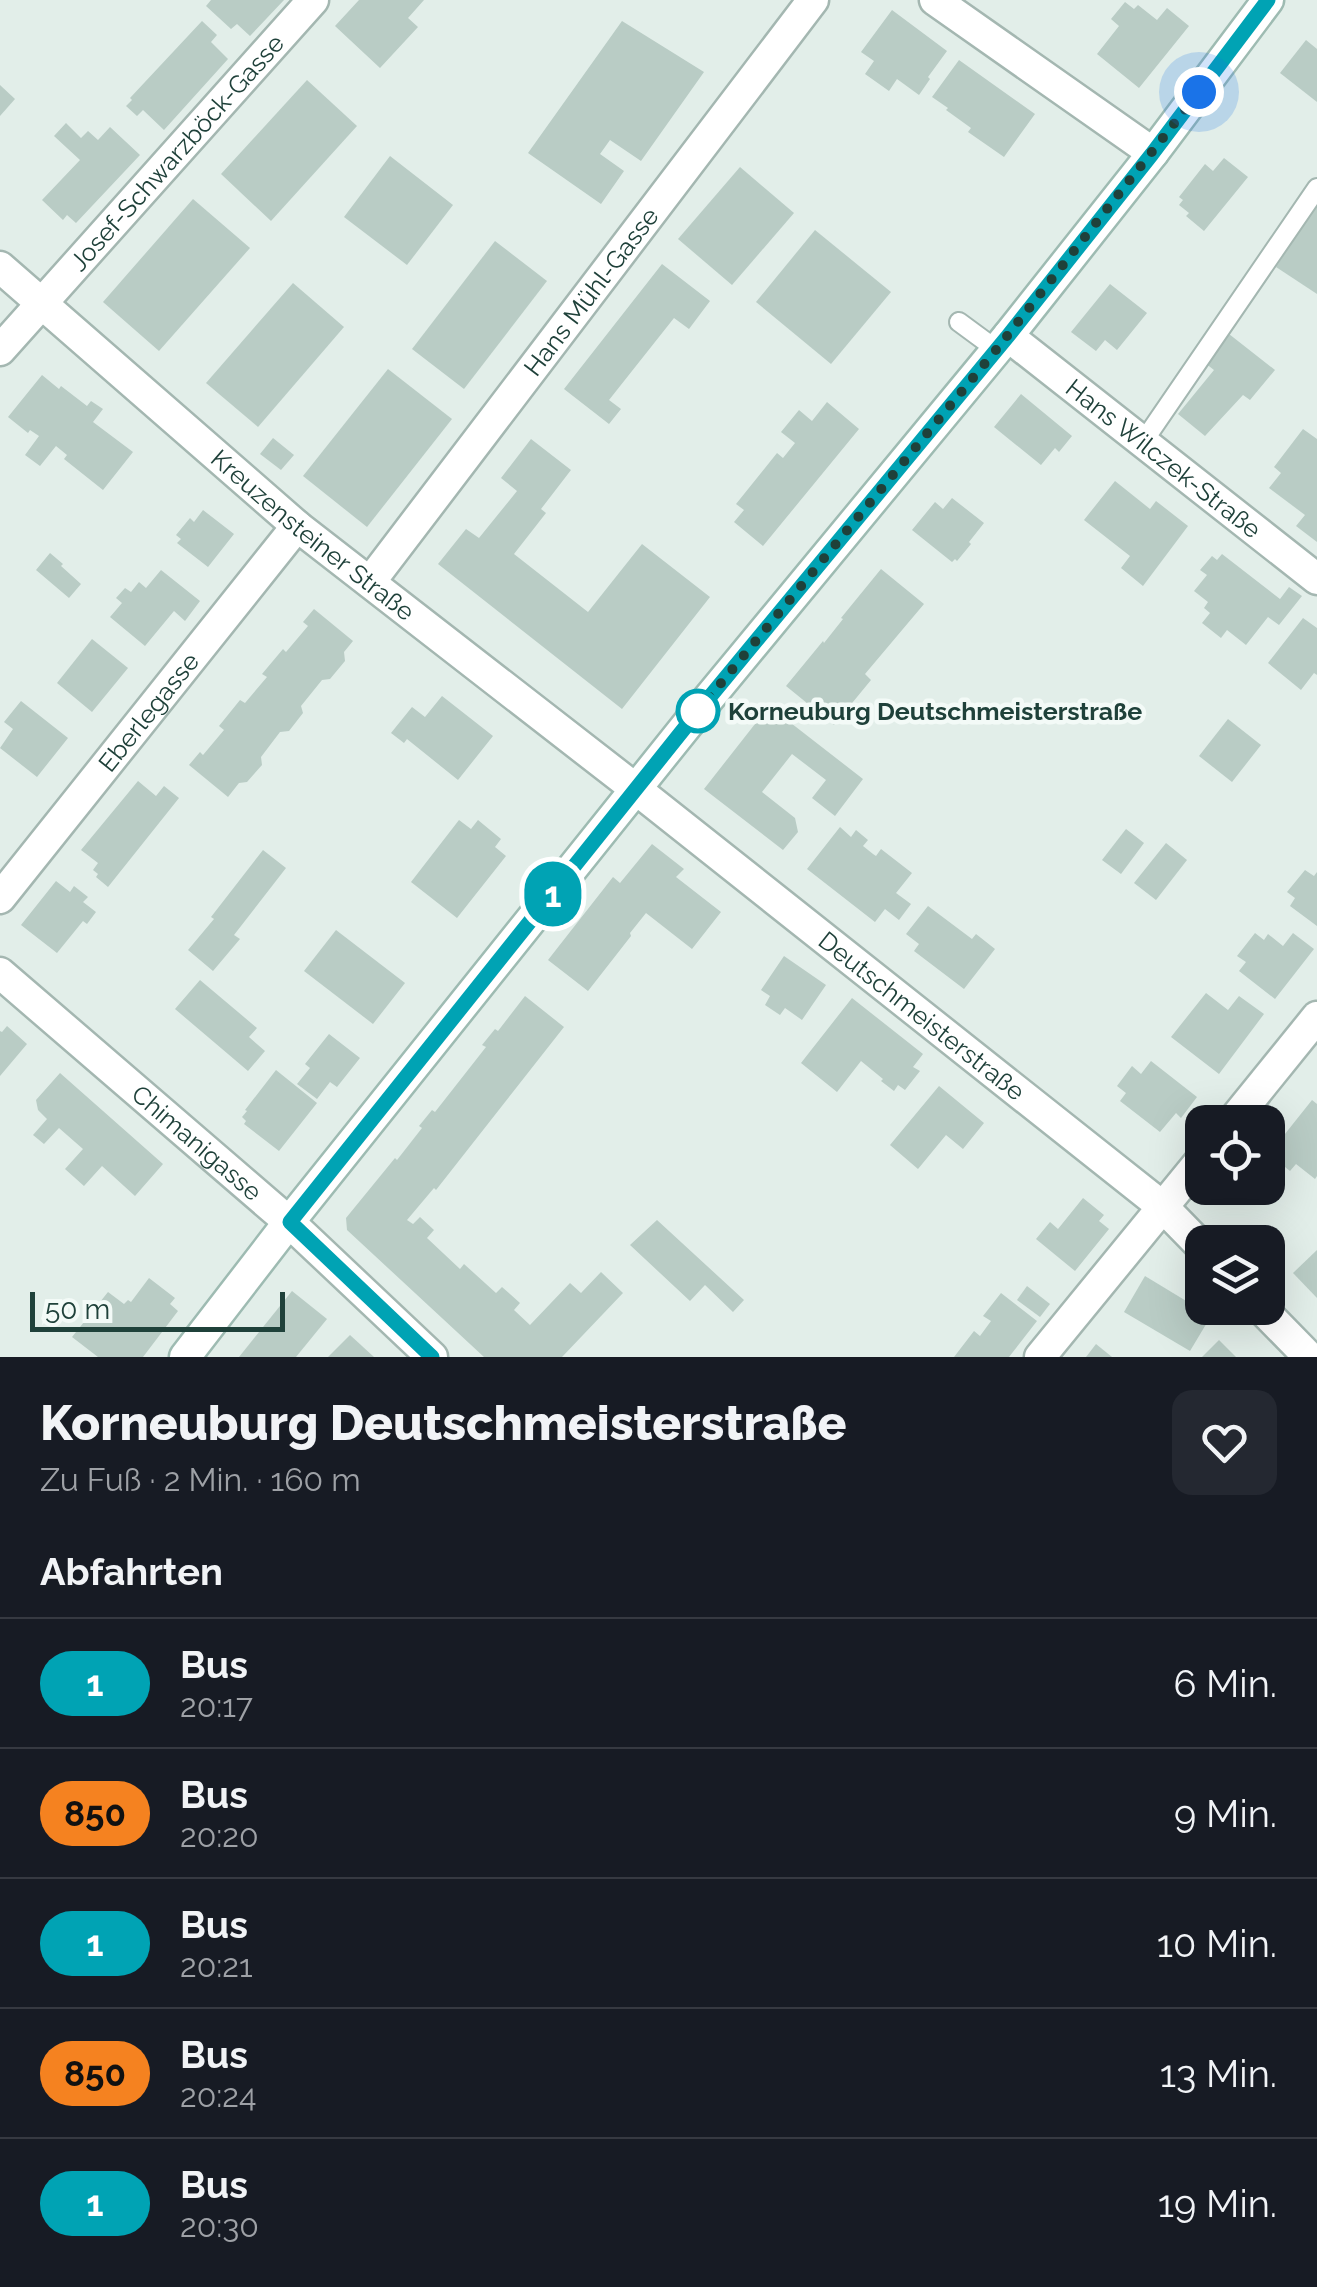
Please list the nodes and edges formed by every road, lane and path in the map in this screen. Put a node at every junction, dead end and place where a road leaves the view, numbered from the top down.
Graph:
1 (314, 0) edge
2 (813, 0) edge
3 (935, 0) edge
4 (1268, 0) edge
5 (1152, 154) junction
6 (1317, 188) edge
7 (0, 266) edge
8 (41, 305) junction
9 (959, 322) dead end
10 (1002, 343) junction
11 (0, 350) edge
12 (1143, 442) junction
13 (296, 526) junction
14 (1317, 579) edge
15 (370, 582) junction
16 (637, 790) junction
17 (0, 898) edge
18 (0, 974) edge
19 (1317, 1017) edge
20 (1246, 1105) edge
21 (1185, 1180) edge
22 (1164, 1207) junction
23 (290, 1222) junction
24 (1185, 1230) edge
25 (1278, 1325) edge
26 (185, 1357) edge
27 (432, 1357) edge
28 (1040, 1357) edge
29 (1309, 1357) edge

1 - 8 street, Josef-Schwarzböck-Gasse
2 - 15 street, Hans Mühl-Gasse
3 - 5 street
4 - 5 street
5 - 10 street
6 - 12 lane
7 - 8 street, Kreuzensteiner Straße
8 - 11 street, Josef-Schwarzböck-Gasse
8 - 13 street, Kreuzensteiner Straße
9 - 10 lane
10 - 12 street, Hans Wilczek-Straße
10 - 16 street
12 - 14 street, Hans Wilczek-Straße
13 - 15 street, Kreuzensteiner Straße
13 - 17 street, Eberlegasse
15 - 16 street, Kreuzensteiner Straße
16 - 22 street, Deutschmeisterstraße
16 - 23 street
18 - 23 street, Chimanigasse
19 - 20 street
21 - 22 street
22 - 24 street, Deutschmeisterstraße
22 - 28 street
23 - 26 street
23 - 27 street, Chimanigasse
25 - 29 street

